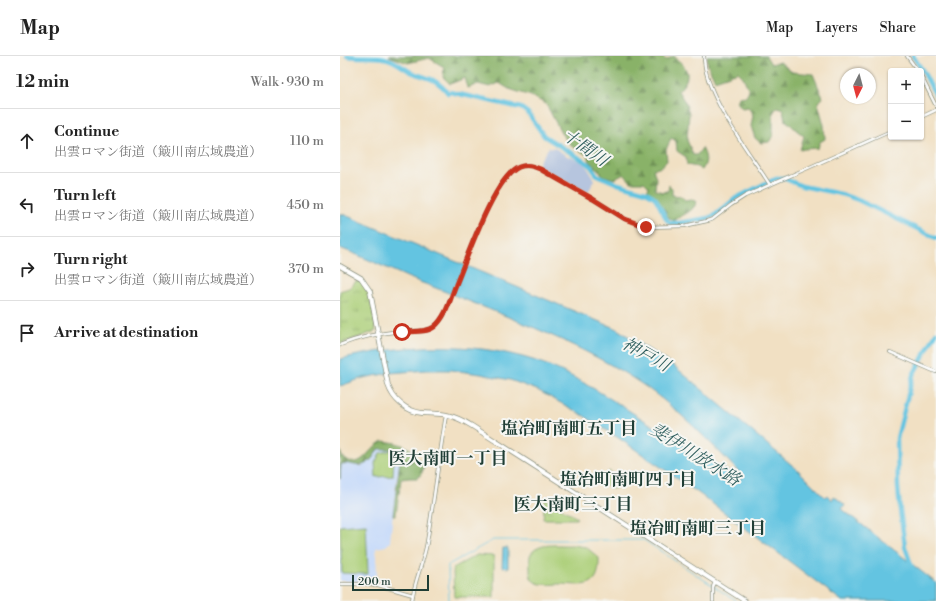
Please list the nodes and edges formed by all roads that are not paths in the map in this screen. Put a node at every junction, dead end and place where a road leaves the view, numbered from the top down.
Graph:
1 (704, 56) edge
2 (907, 56) edge
3 (916, 68) edge
4 (924, 82) edge
5 (936, 106) edge
6 (936, 110) edge
7 (924, 116) edge
8 (888, 132) edge
9 (770, 185) junction
10 (340, 266) edge
11 (379, 334) junction
12 (340, 345) edge
13 (890, 352) dead end
14 (936, 372) edge
15 (446, 414) junction
16 (715, 582) junction
17 (340, 584) edge
18 (413, 595) junction
19 (412, 601) edge
20 (712, 601) edge
21 (744, 601) edge

1 - 9 street
2 - 3 street
4 - 5 street
6 - 7 street
8 - 9 street
9 - 11 street
10 - 11 highway
11 - 12 street
11 - 15 highway
13 - 14 street
15 - 16 highway
15 - 18 street
16 - 20 street
16 - 21 highway
17 - 18 street
18 - 19 street

